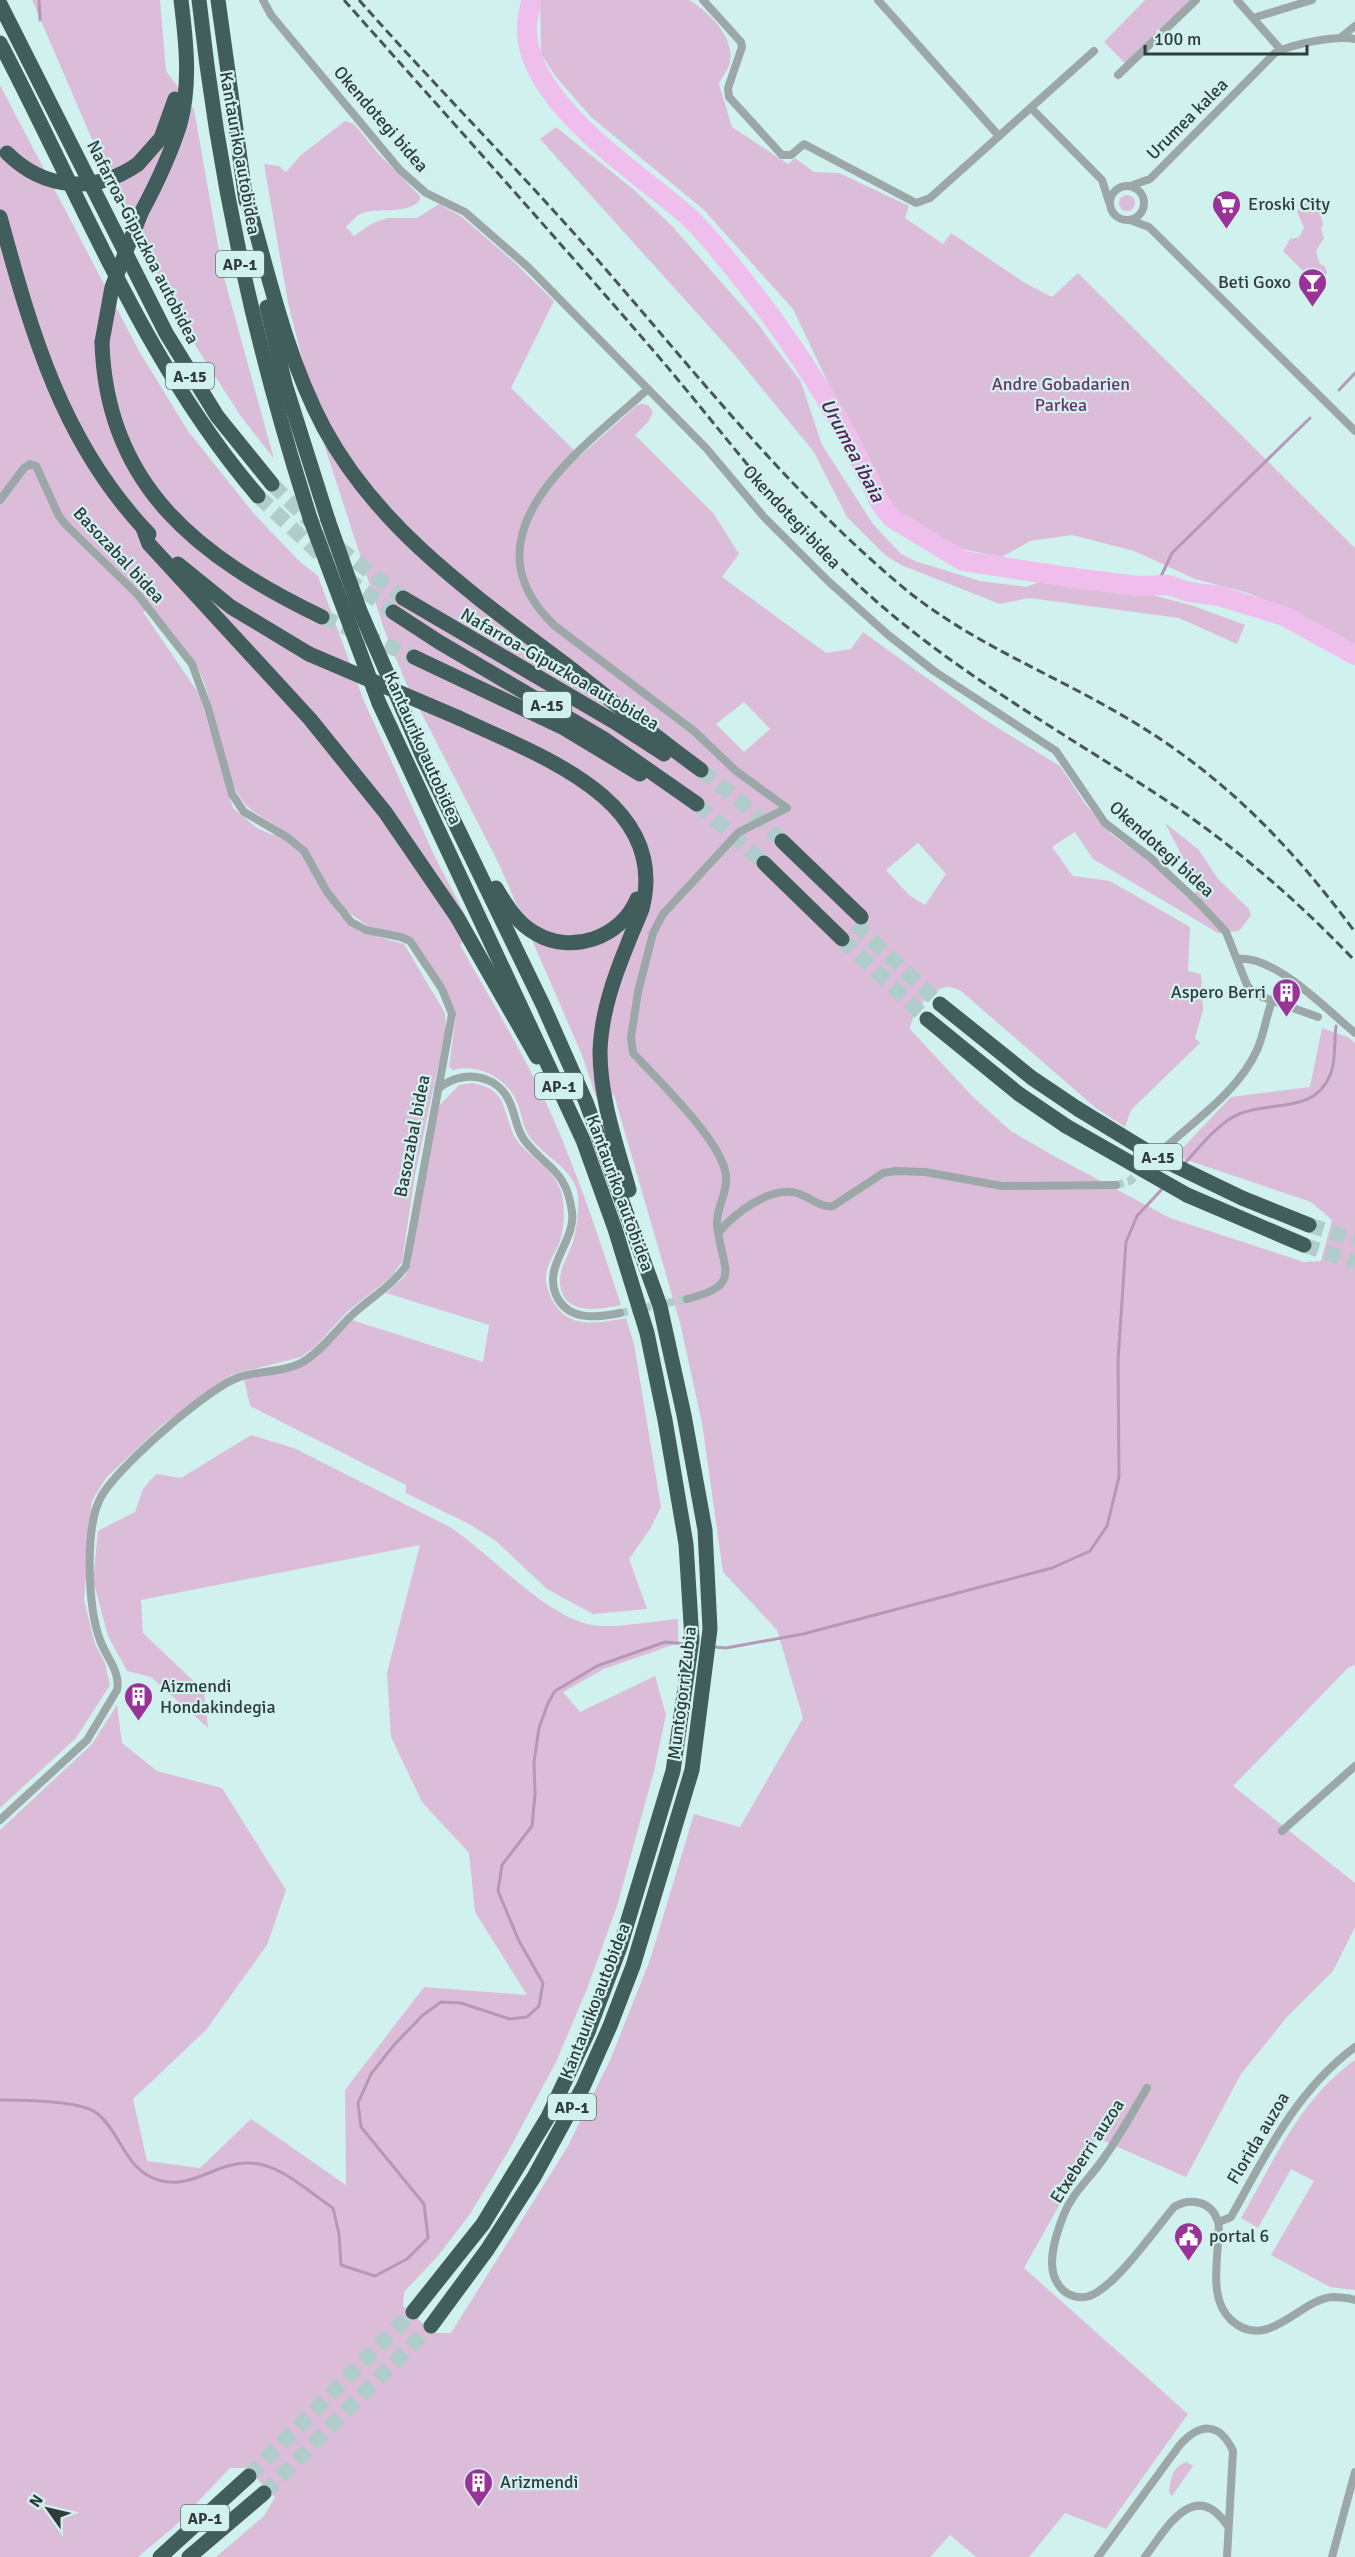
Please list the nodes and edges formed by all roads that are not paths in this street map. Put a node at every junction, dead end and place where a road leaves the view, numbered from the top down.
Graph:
1 (7, 0) edge
2 (179, 0) edge
3 (199, 0) edge
4 (218, 0) edge
5 (264, 0) edge
6 (703, 0) edge
7 (878, 0) edge
8 (1196, 0) edge
9 (1237, 0) edge
10 (1312, 0) edge
11 (0, 4) edge
12 (1253, 18) junction
13 (1355, 26) edge
14 (17, 36) junction
15 (1340, 38) junction
16 (1355, 39) edge
17 (0, 43) edge
18 (1281, 50) junction
19 (1094, 51) dead end
20 (0, 55) edge
21 (12, 67) junction
22 (1118, 75) dead end
23 (1031, 108) junction
24 (999, 136) junction
25 (4, 148) edge
26 (1150, 179) junction
27 (1102, 180) junction
28 (1126, 186) junction
29 (245, 192) junction
30 (1109, 202) junction
31 (1144, 203) junction
32 (0, 217) edge
33 (1130, 220) junction
34 (1149, 227) junction
35 (648, 389) junction
36 (1355, 431) edge
37 (272, 484) tunnel mouth
38 (258, 496) tunnel mouth
39 (0, 500) edge
40 (143, 528) junction
41 (403, 598) tunnel mouth
42 (393, 612) tunnel mouth
43 (322, 617) tunnel mouth
44 (414, 657) tunnel mouth
45 (452, 818) junction
46 (779, 844) tunnel mouth
47 (764, 863) tunnel mouth
48 (644, 882) junction
49 (858, 920) tunnel mouth
50 (842, 939) tunnel mouth
51 (1237, 959) junction
52 (943, 1000) tunnel mouth
53 (1272, 1001) junction
54 (1318, 1017) dead end
55 (927, 1019) tunnel mouth
56 (1355, 1033) edge
57 (438, 1090) junction
58 (583, 1140) junction
59 (1166, 1147) tunnel mouth
60 (1116, 1185) tunnel mouth
61 (1310, 1225) tunnel mouth
62 (719, 1232) junction
63 (1304, 1245) tunnel mouth
64 (687, 1299) tunnel mouth
65 (660, 1306) junction
66 (620, 1313) tunnel mouth
67 (697, 1487) joint
68 (677, 1491) joint
69 (1355, 1766) edge
70 (0, 1820) edge
71 (1282, 1831) dead end
72 (649, 1858) joint
73 (666, 1864) joint
74 (1355, 2047) edge
75 (1147, 2088) dead end
76 (1219, 2222) junction
77 (1355, 2300) edge
78 (413, 2312) tunnel mouth
79 (431, 2326) tunnel mouth
80 (1355, 2472) edge
81 (249, 2476) tunnel mouth
82 (264, 2493) tunnel mouth
83 (1228, 2525) junction
84 (160, 2557) edge
85 (189, 2557) edge
86 (1098, 2557) edge
87 (1145, 2557) edge
88 (1227, 2557) edge
89 (1332, 2557) edge

1 - 14 highway
2 - 25 highway, bridge
2 - 43 highway, bridge
3 - 58 highway, Kantauriko autobidea / AP-1, bridge
4 - 29 highway, AP-1
5 - 35 street, Okendotegi bidea
6 - 24 street
7 - 24 street
8 - 22 street
9 - 12 street
10 - 12 street
11 - 14 highway
12 - 18 street
13 - 15 street
14 - 37 highway, Nafarroa-Gipuzkoa autobidea / A-15
15 - 16 street
15 - 18 street
17 - 21 highway, Nafarroa-Gipuzkoa autobidea
18 - 26 street, Urumea kalea
19 - 23 street
20 - 21 highway
21 - 38 highway, Nafarroa-Gipuzkoa autobidea / A-15
23 - 24 street
23 - 27 street
26 - 28 street, Urumea kalea
26 - 31 street, Urumea kalea
27 - 28 street
27 - 30 street
28 - 30 street
28 - 31 street
29 - 41 highway, Nafarroa-Gipuzkoa autobidea / A-15
29 - 45 highway, Kantauriko autobidea / AP-1, bridge
30 - 33 street
31 - 33 street
31 - 34 street
32 - 40 highway
33 - 34 street
34 - 36 street
35 - 51 street, Okendotegi bidea
35 - 62 street
39 - 57 street, Basozabal bidea
40 - 48 highway, bridge
40 - 58 highway
42 - 44 highway, Nafarroa-Gipuzkoa autobidea / A-15
45 - 48 highway
45 - 65 highway, Kantauriko autobidea / AP-1
46 - 49 highway
47 - 50 highway
48 - 65 highway
51 - 53 street, Okendotegi bidea
51 - 56 street
52 - 61 highway, A-15, bridge
53 - 54 street, Okendotegi bidea
53 - 59 street
55 - 63 highway, A-15, bridge
57 - 66 street
57 - 70 street, Basozabal bidea
58 - 68 highway, Kantauriko autobidea / AP-1
60 - 62 street
62 - 64 street
65 - 67 highway, Kantauriko autobidea / AP-1
67 - 73 highway, Muntogorri Zubia / AP-1
68 - 72 highway, Muntogorri Zubia / AP-1
69 - 71 street
72 - 78 highway, Kantauriko autobidea / AP-1
73 - 79 highway, Kantauriko autobidea / AP-1
74 - 76 street, Florida auzoa
75 - 76 street, Etxeberri auzoa
76 - 77 street
80 - 89 street
81 - 84 highway, AP-1
82 - 85 highway, AP-1
83 - 86 street
83 - 87 street
83 - 88 street

